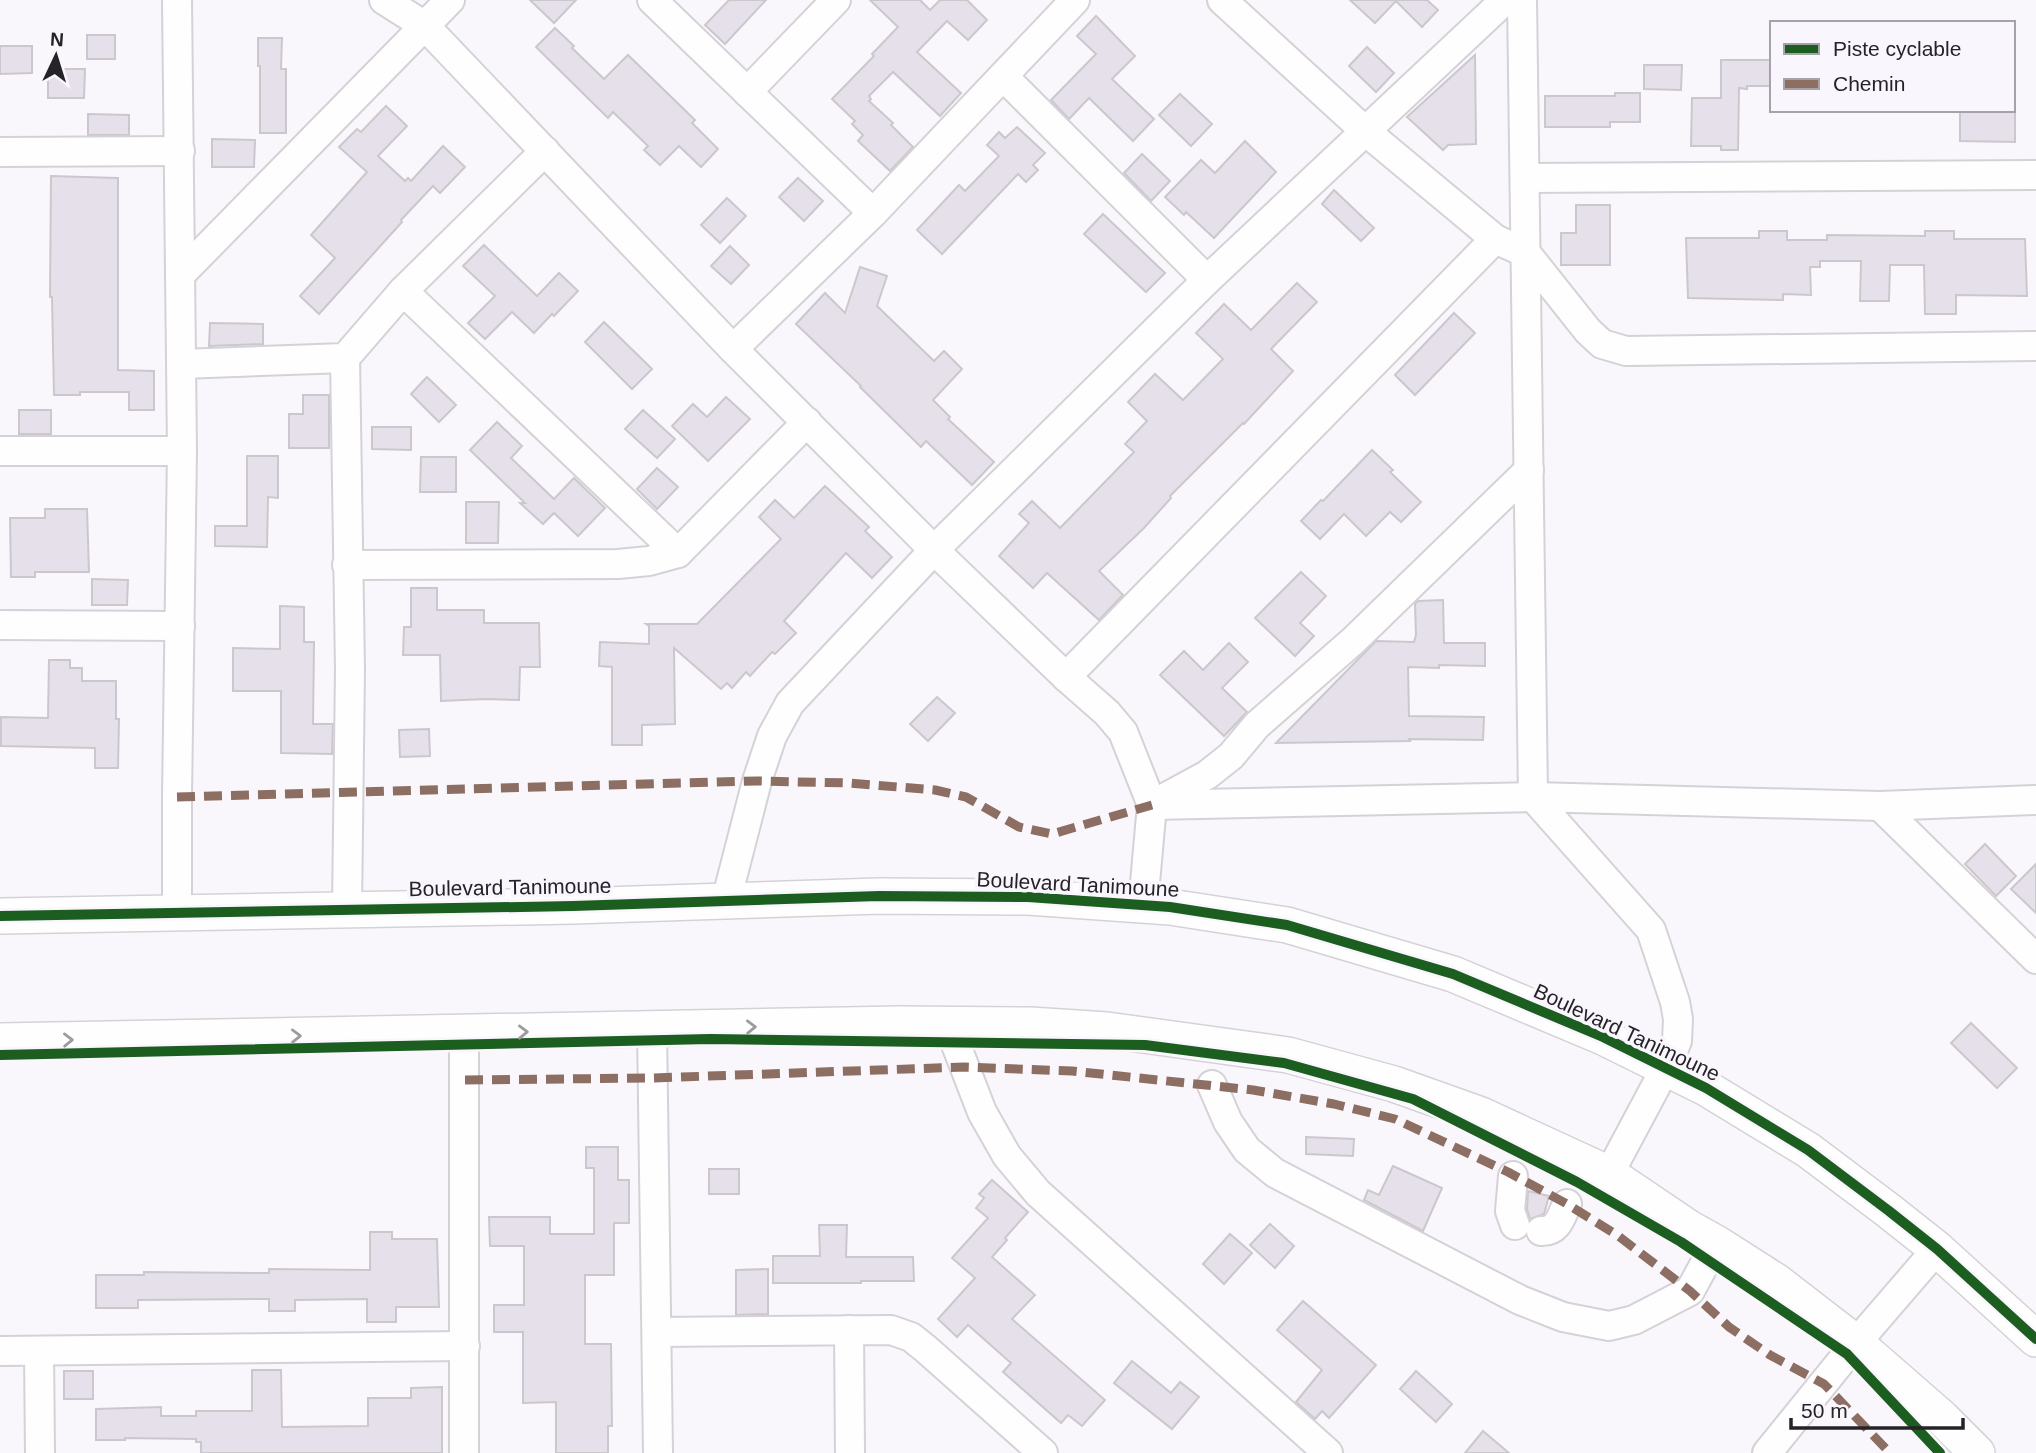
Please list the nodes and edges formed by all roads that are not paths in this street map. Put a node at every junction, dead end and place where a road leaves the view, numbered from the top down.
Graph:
1 (177, 0) edge
2 (384, 0) edge
3 (450, 0) edge
4 (652, 0) edge
5 (836, 0) edge
6 (1074, 0) edge
7 (1222, 0) edge
8 (1505, 0) edge
9 (1522, 0) edge
10 (425, 26) junction
11 (1003, 76) junction
12 (747, 92) junction
13 (1364, 130) junction
14 (180, 151) junction
15 (544, 151) junction
16 (0, 152) edge
17 (2036, 175) edge
18 (1525, 178) junction
19 (873, 214) junction
20 (1495, 239) junction
21 (1526, 253) junction
22 (180, 275) junction
23 (1206, 280) junction
24 (403, 291) junction
25 (2036, 346) edge
26 (733, 349) junction
27 (345, 358) junction
28 (181, 363) junction
29 (807, 422) junction
30 (183, 451) junction
31 (0, 452) edge
32 (1529, 470) junction
33 (934, 550) junction
34 (678, 553) junction
35 (347, 565) junction
36 (0, 625) edge
37 (180, 626) junction
38 (1066, 677) junction
39 (1533, 797) junction
40 (2036, 800) edge
41 (1880, 806) junction
42 (1150, 818) junction
43 (1144, 890) junction
44 (726, 901) junction
45 (347, 910) junction
46 (177, 913) junction
47 (0, 916) edge
48 (2036, 959) edge
49 (948, 1024) junction
50 (652, 1029) junction
51 (464, 1033) junction
52 (0, 1041) edge
53 (1665, 1069) junction
54 (1212, 1085) dead end
55 (1609, 1174) junction
56 (1513, 1176) dead end
57 (1567, 1204) dead end
58 (1716, 1243) junction
59 (1937, 1249) junction
60 (849, 1330) junction
61 (657, 1332) junction
62 (2036, 1339) edge
63 (1856, 1343) junction
64 (466, 1346) junction
65 (0, 1350) edge
66 (39, 1350) junction
67 (1031, 1448) edge
68 (40, 1453) edge
69 (464, 1453) edge
70 (658, 1453) edge
71 (850, 1453) edge
72 (1328, 1453) edge
73 (1767, 1453) edge
74 (1977, 1453) edge

1 - 14 street
2 - 10 street
3 - 10 street
4 - 12 street
5 - 12 street
6 - 11 street
7 - 13 street
8 - 13 street
9 - 18 street
10 - 15 street
10 - 22 street
11 - 19 street
11 - 23 street
12 - 19 street
13 - 20 street
13 - 23 street
14 - 16 street
14 - 22 street
15 - 24 street
15 - 26 street
17 - 18 street
18 - 21 street
19 - 26 street
20 - 21 street
20 - 38 street
21 - 25 street
21 - 32 street
22 - 28 street
23 - 33 street
24 - 27 street
24 - 34 street
26 - 29 street
27 - 28 street
27 - 35 street
28 - 30 street
29 - 33 street
29 - 34 street
30 - 31 street
30 - 37 street
32 - 39 street
32 - 42 street
33 - 38 street
33 - 44 street
34 - 35 street
35 - 45 street
36 - 37 street
37 - 46 street
38 - 42 street
39 - 41 street
39 - 42 street
39 - 53 street
40 - 41 street
41 - 48 street
42 - 43 street
43 - 44 main road, Boulevard Tanimoune
43 - 53 main road, Boulevard Tanimoune
44 - 45 main road, Boulevard Tanimoune
45 - 46 main road, Boulevard Tanimoune
46 - 47 main road, Boulevard Tanimoune
50 -> 49 main road
49 - 55 main road
49 - 72 street
51 -> 50 main road
50 - 61 street
52 -> 51 main road
51 - 64 street
53 - 55 street
53 - 59 main road, Boulevard Tanimoune
54 - 58 street
55 - 58 main road
56 - 57 street
58 - 63 main road
59 - 62 main road, Boulevard Tanimoune
59 - 63 street
60 - 61 street
60 - 67 street
60 - 71 street
61 - 70 street
63 - 73 street
63 - 74 main road
64 - 66 street
64 - 69 street
65 - 66 street
66 - 68 street

